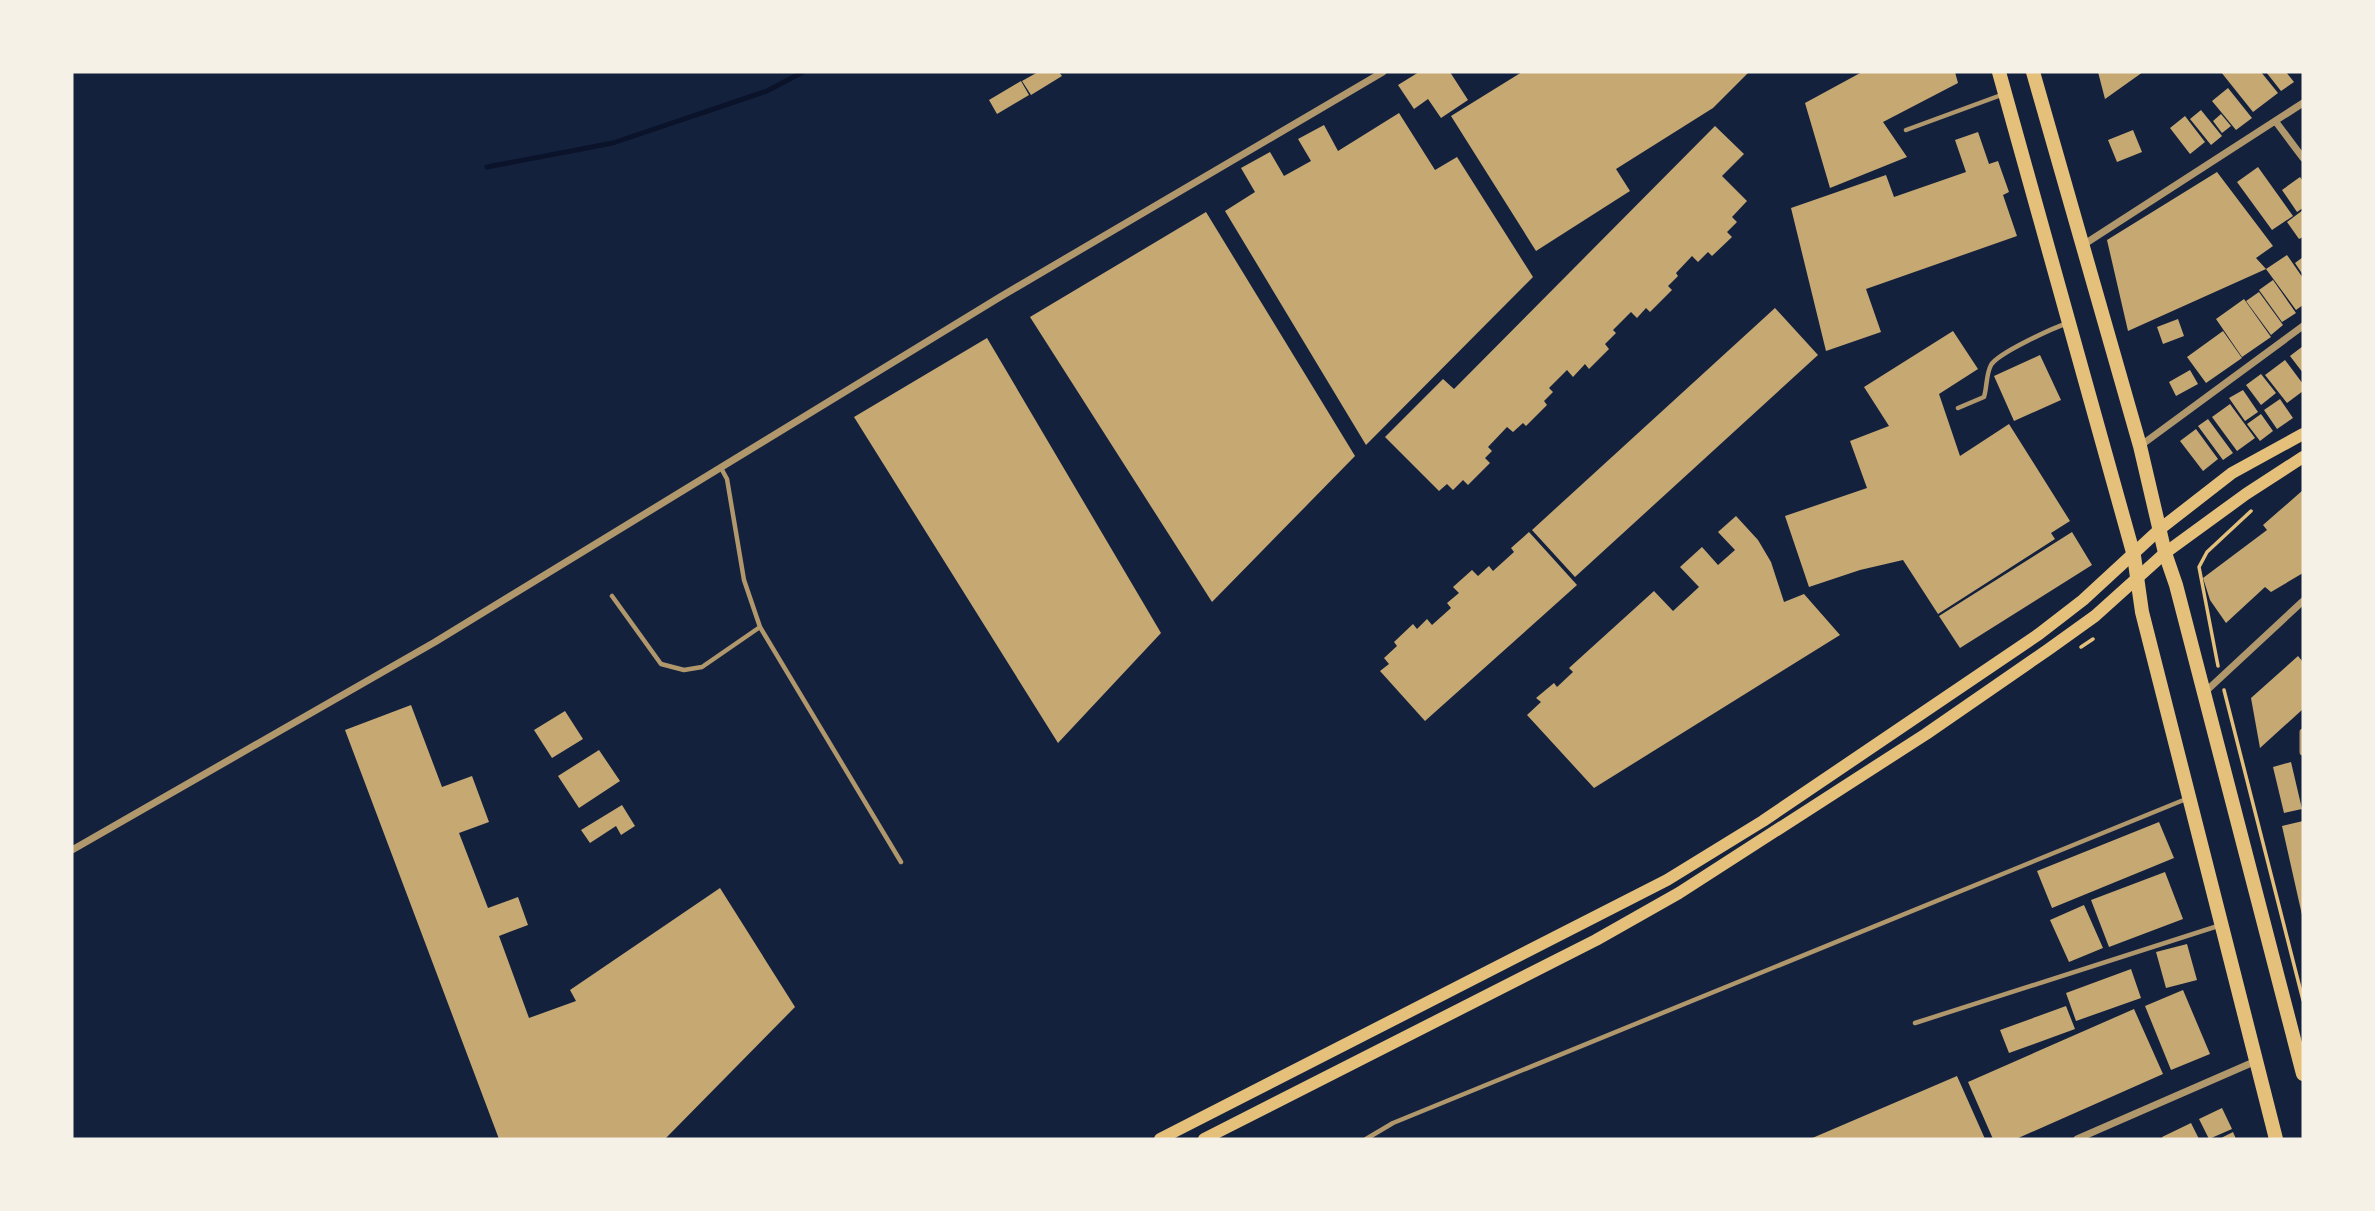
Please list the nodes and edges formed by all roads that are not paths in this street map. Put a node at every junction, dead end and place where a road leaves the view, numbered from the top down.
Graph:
1 (1383, 72) edge
2 (1999, 72) edge
3 (2033, 72) edge
4 (2005, 94) junction
5 (2303, 103) edge
6 (2276, 122) junction
7 (1906, 130) dead end
8 (2303, 158) edge
9 (2082, 245) junction
10 (2069, 323) junction
11 (2303, 326) edge
12 (1958, 408) dead end
13 (2303, 434) edge
14 (2140, 446) junction
15 (2303, 457) edge
16 (720, 467) junction
17 (2161, 529) junction
18 (2165, 553) junction
19 (2134, 556) junction
20 (2137, 576) junction
21 (612, 596) dead end
22 (2303, 601) edge
23 (760, 626) junction
24 (2204, 693) junction
25 (2303, 732) edge
26 (2303, 752) edge
27 (2188, 798) junction
28 (72, 850) edge
29 (901, 862) dead end
30 (2221, 925) junction
31 (1915, 1023) dead end
32 (2256, 1061) junction
33 (2303, 1074) edge
34 (1160, 1139) edge
35 (1204, 1139) edge
36 (1366, 1139) edge
37 (2077, 1139) edge
38 (2276, 1139) edge

1 - 16 street
2 - 4 highway
3 - 9 highway
4 - 7 lane
4 - 10 highway
5 - 6 street
6 - 8 street
6 - 9 street
9 - 14 highway
10 - 12 lane
10 - 19 highway
11 - 14 street
13 - 17 main road
14 - 17 highway
15 - 18 main road
16 - 23 lane
16 - 28 street
17 - 18 highway
17 - 19 main road
18 - 20 main road
18 - 24 highway
19 - 20 highway
19 - 34 main road
20 - 27 highway
20 - 35 main road
21 - 23 lane
22 - 24 street
23 - 29 lane
24 - 33 highway
25 - 26 street
27 - 30 highway
27 - 36 lane
30 - 31 lane
30 - 32 highway
32 - 37 street
32 - 38 highway

